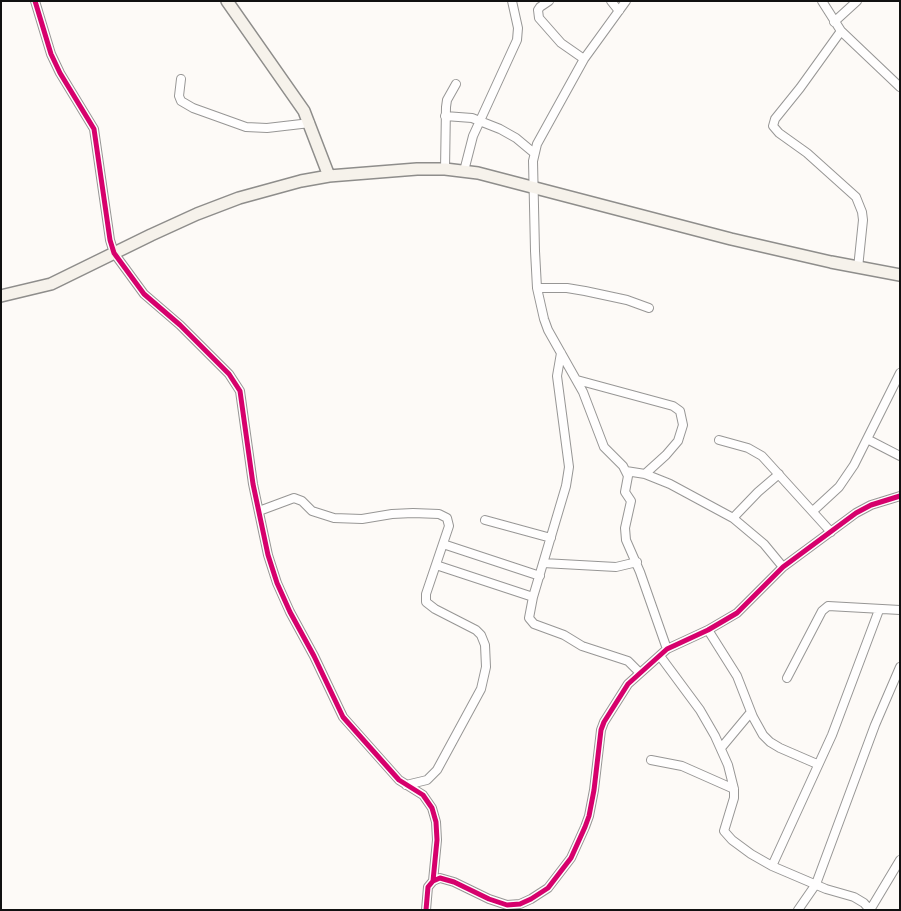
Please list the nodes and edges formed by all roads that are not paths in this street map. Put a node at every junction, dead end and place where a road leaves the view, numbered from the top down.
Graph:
1 (35, 1) edge
2 (227, 1) edge
3 (512, 1) edge
4 (549, 1) edge
5 (611, 1) edge
6 (626, 1) edge
7 (822, 1) edge
8 (857, 1) edge
9 (619, 11) junction
10 (834, 22) junction
11 (841, 31) junction
12 (584, 59) junction
13 (181, 79) dead end
14 (456, 84) dead end
15 (900, 87) edge
16 (445, 116) junction
17 (480, 121) junction
18 (310, 123) junction
19 (534, 153) junction
20 (445, 170) junction
21 (464, 171) junction
22 (329, 176) junction
23 (534, 188) junction
24 (114, 253) junction
25 (858, 268) junction
26 (900, 275) edge
27 (538, 288) junction
28 (1, 296) edge
29 (649, 308) dead end
30 (561, 353) junction
31 (900, 373) edge
32 (577, 380) junction
33 (867, 439) junction
34 (719, 440) dead end
35 (900, 456) edge
36 (626, 471) junction
37 (645, 474) junction
38 (780, 474) junction
39 (900, 496) edge
40 (259, 511) junction
41 (813, 511) junction
42 (733, 518) junction
43 (485, 520) dead end
44 (831, 532) junction
45 (551, 538) junction
46 (443, 544) junction
47 (637, 562) junction
48 (543, 563) junction
49 (436, 566) junction
50 (783, 567) junction
51 (540, 576) junction
52 (533, 597) junction
53 (879, 610) junction
54 (900, 610) edge
55 (708, 630) junction
56 (667, 650) junction
57 (660, 656) junction
58 (900, 666) edge
59 (640, 673) junction
60 (786, 678) dead end
61 (751, 712) junction
62 (721, 748) junction
63 (651, 760) dead end
64 (817, 764) junction
65 (406, 785) junction
66 (734, 789) junction
67 (900, 860) edge
68 (772, 866) junction
69 (433, 881) junction
70 (816, 884) junction
71 (426, 910) edge
72 (798, 910) edge

1 - 24 street
2 - 18 main road
3 - 17 street
4 - 12 street
5 - 9 street
6 - 9 street
7 - 10 street
8 - 10 street
9 - 12 street
10 - 11 street
11 - 15 street
11 - 25 street
12 - 19 street
13 - 18 street
14 - 16 street
16 - 17 street
16 - 20 street
17 - 19 street
17 - 21 street
18 - 22 main road
19 - 23 street
20 - 21 main road
20 - 22 main road
21 - 23 main road
22 - 24 main road
23 - 25 main road
23 - 27 street
24 - 28 main road
24 - 40 street
25 - 26 main road
27 - 29 street
27 - 30 street
30 - 32 street
30 - 45 street
31 - 33 street
32 - 36 street
32 - 37 street
33 - 35 street
33 - 41 street
34 - 38 street
36 - 37 street
36 - 47 street
37 - 42 street
38 - 41 street
38 - 42 street
39 - 44 street
40 - 46 street
40 - 65 street
41 - 44 street
42 - 50 street
43 - 45 street
44 - 50 street
45 - 48 street
46 - 49 street
46 - 51 street
47 - 48 street
47 - 56 street
48 - 51 street
49 - 52 street
49 - 65 street
50 - 55 street
51 - 52 street
52 - 59 street
53 - 54 street
53 - 60 street
53 - 64 street
55 - 56 street
55 - 61 street
56 - 57 street
57 - 59 street
57 - 62 street
58 - 70 street
59 - 69 street
61 - 62 street
61 - 64 street
62 - 66 street
63 - 66 street
64 - 68 street
65 - 69 street
66 - 68 street
67 - 70 street
68 - 70 street
69 - 71 street
70 - 72 street

